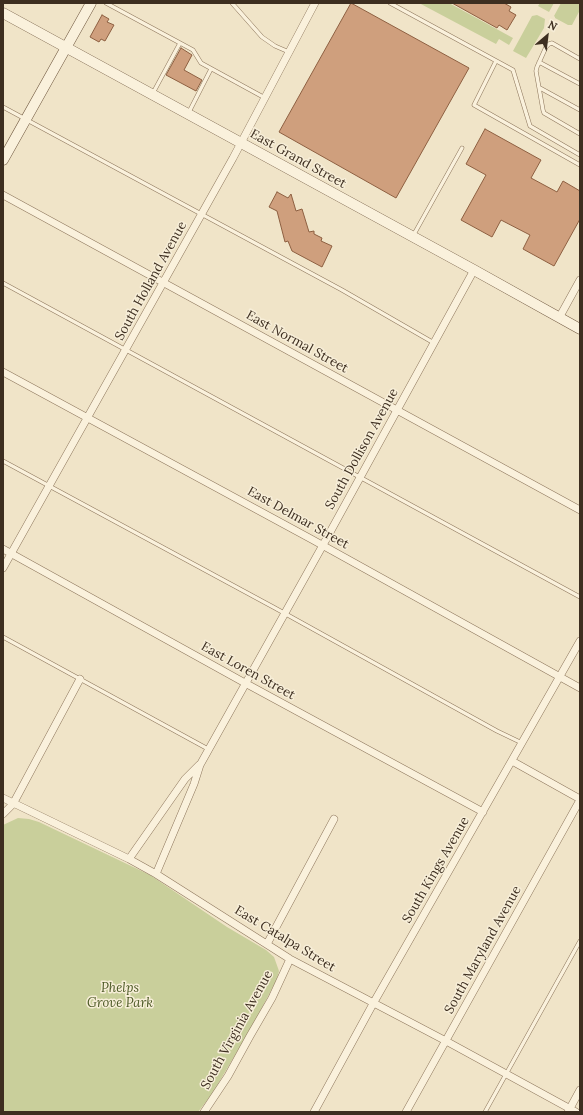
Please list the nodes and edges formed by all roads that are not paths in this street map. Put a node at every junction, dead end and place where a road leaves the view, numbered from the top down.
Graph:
1 (91, 3) edge
2 (106, 3) edge
3 (232, 3) edge
4 (315, 3) edge
5 (390, 3) edge
6 (3, 13) edge
7 (180, 43) junction
8 (66, 47) junction
9 (289, 52) junction
10 (580, 58) edge
11 (496, 61) junction
12 (539, 62) junction
13 (211, 69) junction
14 (580, 84) edge
15 (540, 88) junction
16 (152, 94) junction
17 (265, 98) junction
18 (3, 107) edge
19 (580, 110) edge
20 (188, 114) junction
21 (26, 119) junction
22 (580, 134) edge
23 (241, 143) junction
24 (462, 148) dead end
25 (580, 155) edge
26 (3, 160) edge
27 (580, 165) edge
28 (3, 195) edge
29 (202, 214) junction
30 (413, 236) junction
31 (474, 270) junction
32 (580, 280) edge
33 (3, 283) edge
34 (164, 283) junction
35 (559, 318) junction
36 (580, 329) edge
37 (434, 343) junction
38 (126, 350) junction
39 (3, 372) edge
40 (398, 410) junction
41 (88, 418) junction
42 (3, 461) edge
43 (360, 478) junction
44 (50, 486) junction
45 (580, 510) edge
46 (323, 545) junction
47 (3, 549) edge
48 (11, 554) junction
49 (3, 568) edge
50 (580, 597) edge
51 (284, 614) junction
52 (3, 637) edge
53 (580, 641) edge
54 (560, 677) junction
55 (80, 679) junction
56 (245, 683) junction
57 (580, 688) edge
58 (522, 744) junction
59 (208, 750) junction
60 (512, 761) junction
61 (200, 765) junction
62 (3, 798) edge
63 (580, 799) edge
64 (12, 804) junction
65 (483, 812) junction
66 (3, 814) edge
67 (334, 819) dead end
68 (129, 859) junction
69 (156, 874) junction
70 (580, 941) edge
71 (267, 944) junction
72 (290, 959) junction
73 (374, 1002) junction
74 (446, 1041) junction
75 (506, 1074) junction
76 (580, 1090) edge
77 (571, 1111) edge
78 (204, 1112) edge
79 (314, 1112) edge
80 (406, 1112) edge
81 (485, 1112) edge

1 - 8 main road
2 - 7 lane
3 - 9 lane
4 - 9 street, South Holland Avenue
5 - 11 lane
6 - 8 main road, East Grand Street
7 - 13 lane
7 - 16 lane
8 - 16 main road, East Grand Street
8 - 21 main road
9 - 17 street, South Holland Avenue
10 - 12 lane
11 - 25 lane
11 - 27 lane
12 - 14 lane
12 - 15 lane
13 - 17 lane
13 - 20 lane
15 - 19 lane
15 - 22 lane
16 - 20 main road, East Grand Street
17 - 23 street, South Holland Avenue
18 - 21 lane
20 - 23 main road, East Grand Street
21 - 26 main road
21 - 29 lane
23 - 29 street, South Holland Avenue
23 - 30 main road, East Grand Street
24 - 30 lane
28 - 34 street, East Normal Street
29 - 34 street, South Holland Avenue
29 - 37 lane
30 - 31 main road, East Grand Street
31 - 35 main road, East Grand Street
31 - 37 street, South Dollison Avenue
32 - 35 street
33 - 38 lane
34 - 38 street, South Holland Avenue
34 - 40 street, East Normal Street
35 - 36 main road, East Grand Street
37 - 40 street, South Dollison Avenue
38 - 41 street, South Holland Avenue
38 - 43 lane
39 - 41 street, East Delmar Street
40 - 43 street, South Dollison Avenue
40 - 45 street, East Normal Street
41 - 44 street, South Holland Avenue
41 - 46 street, East Delmar Street
42 - 44 lane
43 - 46 street, South Dollison Avenue
43 - 50 lane
44 - 48 street, South Holland Avenue
44 - 51 lane
46 - 51 street, South Dollison Avenue
46 - 54 street, East Delmar Street
47 - 48 street, East Loren Street
48 - 49 street, South Holland Avenue
48 - 56 street, East Loren Street
51 - 56 street, South Dollison Avenue
51 - 58 lane
52 - 55 lane
53 - 54 street, South Kings Avenue
54 - 57 street, East Delmar Street
54 - 58 street, South Kings Avenue
55 - 59 lane
55 - 64 street
56 - 59 street, South Dollison Avenue
56 - 65 street, East Loren Street
58 - 60 street, South Kings Avenue
59 - 61 street, South Dollison Avenue
60 - 63 street
60 - 65 street, South Kings Avenue
61 - 68 street, South Dollison Avenue
61 - 69 street, South Dollison Avenue
62 - 64 street, East Catalpa Street
63 - 74 street, South Maryland Avenue
64 - 66 street
64 - 68 street, East Catalpa Street
65 - 73 street, South Kings Avenue
67 - 71 street
68 - 69 street, East Catalpa Street
69 - 71 street, East Catalpa Street
70 - 75 lane
71 - 72 street, East Catalpa Street
72 - 73 street, East Catalpa Street
72 - 78 street, South Virginia Avenue
73 - 74 street, East Catalpa Street
73 - 79 street, South Kings Avenue
74 - 75 street, East Catalpa Street
74 - 80 street, South Maryland Avenue
75 - 77 street, East Catalpa Street
75 - 81 lane
76 - 77 street

